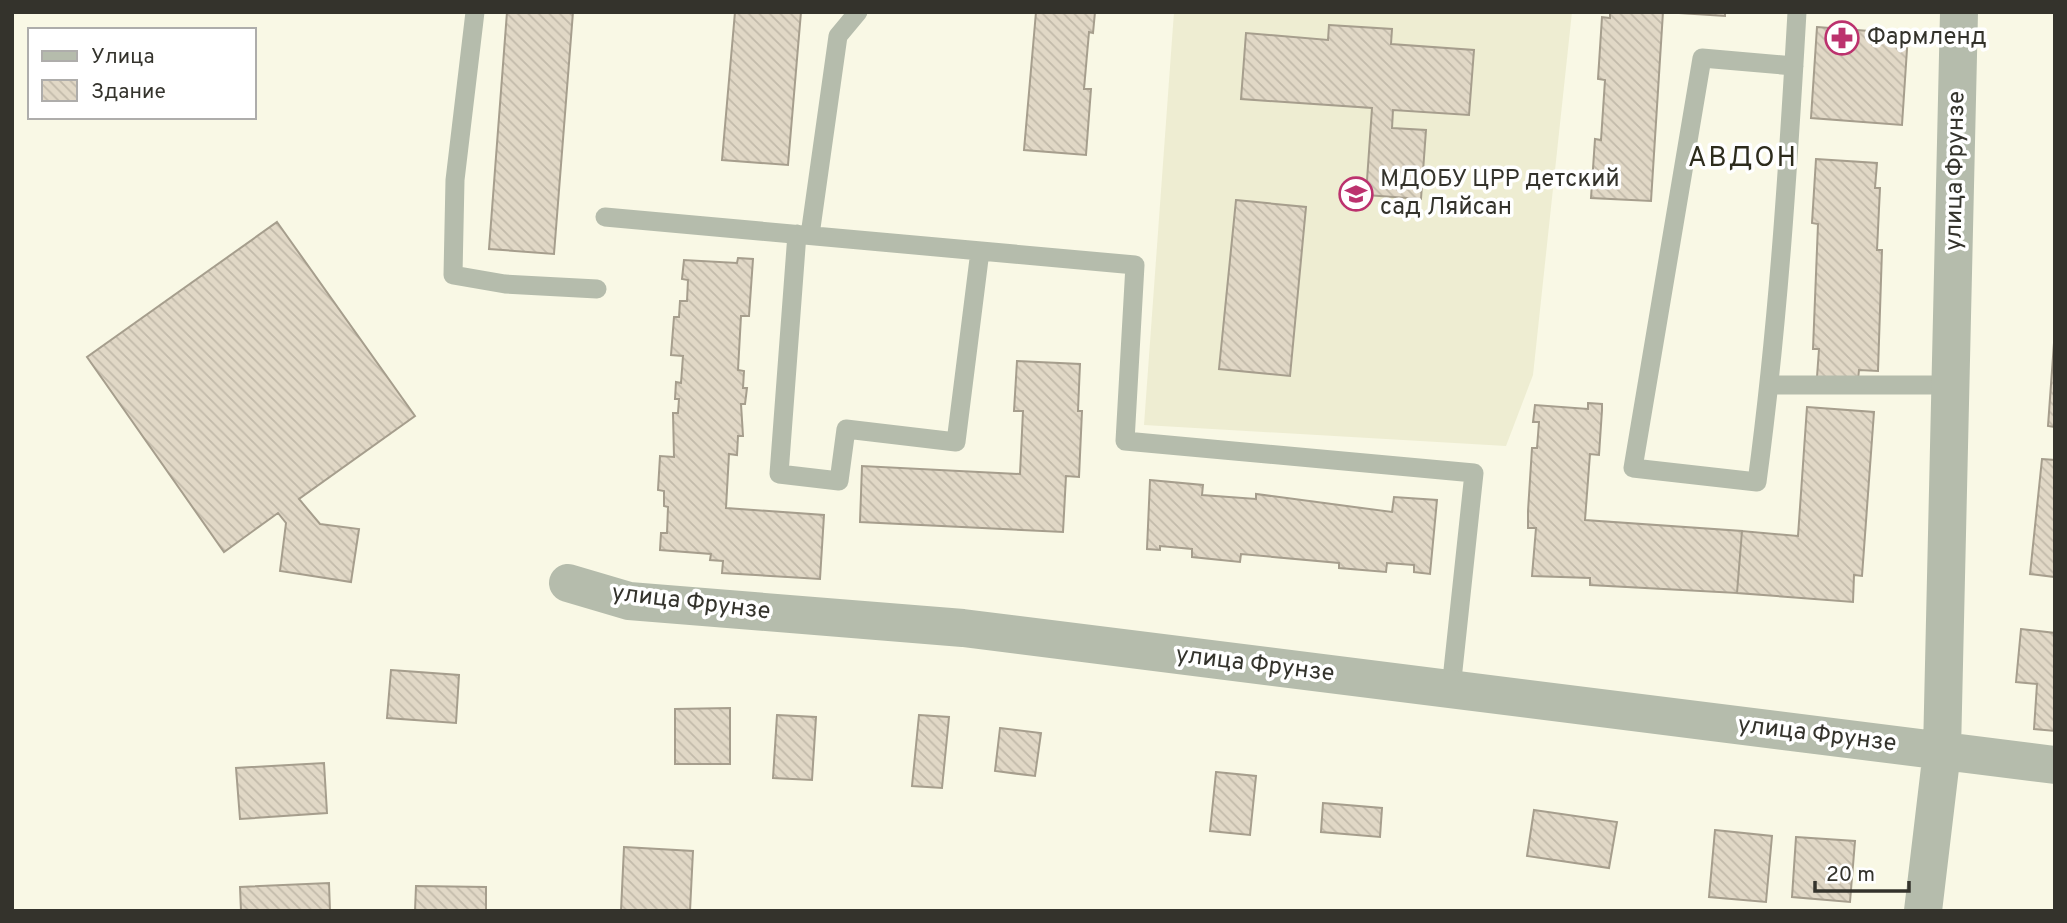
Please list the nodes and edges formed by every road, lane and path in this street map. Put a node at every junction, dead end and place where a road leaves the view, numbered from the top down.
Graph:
1 (475, 12) edge
2 (858, 12) edge
3 (1797, 12) edge
4 (1959, 12) edge
5 (1794, 66) junction
6 (604, 217) dead end
7 (804, 235) junction
8 (980, 251) junction
9 (597, 289) dead end
10 (1770, 385) junction
11 (1952, 385) junction
12 (568, 583) dead end
13 (1451, 689) junction
14 (1942, 751) junction
15 (2055, 765) edge
16 (1923, 911) edge

1 - 9 lane
2 - 7 lane
3 - 5 lane
4 - 11 street, улица Фрунзе
5 - 10 lane
5 - 10 lane
6 - 7 lane
7 - 8 lane
7 - 8 lane
8 - 13 lane
10 - 11 lane
11 - 14 street, улица Фрунзе
12 - 13 street, улица Фрунзе
13 - 14 street, улица Фрунзе
14 - 15 street, улица Фрунзе
14 - 16 street, улица Фрунзе

